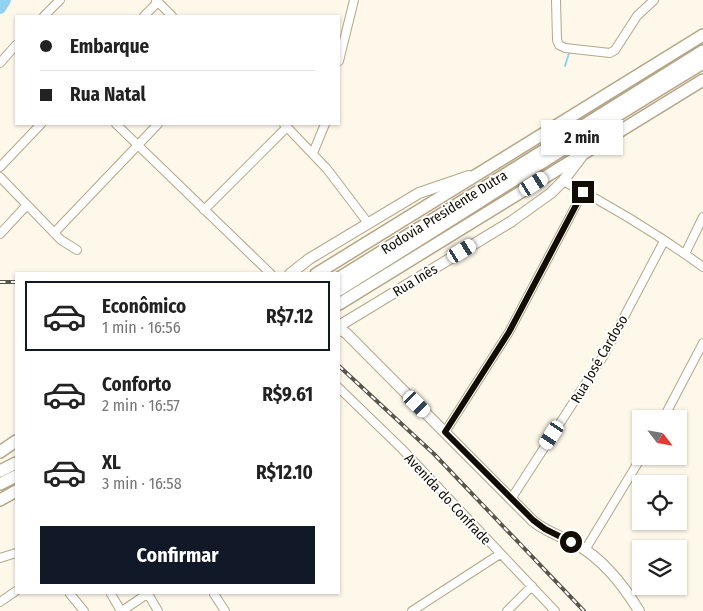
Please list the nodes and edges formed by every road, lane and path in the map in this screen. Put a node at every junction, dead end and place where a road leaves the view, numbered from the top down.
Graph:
1 (60, 0) edge
2 (354, 0) edge
3 (556, 0) edge
4 (654, 0) edge
5 (157, 1) edge
6 (45, 15) edge
7 (145, 15) edge
8 (171, 15) edge
9 (703, 35) edge
10 (15, 46) edge
11 (703, 51) edge
12 (340, 58) edge
13 (0, 63) edge
14 (703, 63) edge
15 (703, 80) edge
16 (40, 125) edge
17 (117, 125) edge
18 (157, 125) edge
19 (286, 125) edge
20 (324, 125) edge
21 (137, 145) junction
22 (313, 153) junction
23 (584, 153) junction
24 (0, 167) edge
25 (482, 172) junction
26 (0, 177) edge
27 (563, 181) junction
28 (583, 192) junction
29 (26, 206) junction
30 (204, 210) junction
31 (703, 217) edge
32 (368, 224) junction
33 (54, 233) junction
34 (0, 234) edge
35 (664, 241) junction
36 (77, 250) dead end
37 (685, 254) junction
38 (703, 267) edge
39 (269, 272) edge
40 (293, 272) edge
41 (319, 272) edge
42 (340, 277) edge
43 (340, 289) edge
44 (340, 303) edge
45 (343, 327) edge
46 (703, 343) edge
47 (340, 389) edge
48 (668, 410) edge
49 (445, 432) junction
50 (5, 447) edge
51 (0, 459) edge
52 (15, 464) edge
53 (637, 465) edge
54 (0, 471) edge
55 (15, 476) edge
56 (0, 484) edge
57 (15, 492) edge
58 (511, 499) junction
59 (0, 500) edge
60 (585, 550) junction
61 (15, 553) edge
62 (500, 554) junction
63 (0, 558) edge
64 (532, 586) junction
65 (15, 592) edge
66 (70, 594) edge
67 (110, 594) edge
68 (148, 594) edge
69 (214, 594) edge
70 (0, 602) edge
71 (84, 611) edge
72 (121, 611) edge
73 (158, 611) edge
74 (225, 611) edge
75 (412, 611) edge
76 (507, 611) edge
77 (555, 611) edge
78 (639, 611) edge

1 - 6 street
2 - 12 street
3 - 4 street
5 - 7 street
5 - 8 street
9 - 25 highway
10 - 13 street
11 - 42 highway, Rodovia Presidente Dutra
14 - 43 highway, Rodovia Presidente Dutra
15 - 23 highway
16 - 24 street
17 - 21 street
18 - 21 street
19 - 22 street
19 - 30 street
20 - 22 street
21 - 30 street
21 - 33 street
22 - 32 street
23 - 27 main road, Rua Inês
23 - 44 highway
25 - 32 main road
25 - 41 highway
26 - 29 street
27 - 28 street
27 - 45 main road, Rua Inês
28 - 35 street
28 - 49 street
29 - 33 street
29 - 34 street
30 - 39 street
31 - 37 street
32 - 40 main road
33 - 36 street
35 - 37 street
35 - 58 street, Rua José Cardoso
37 - 38 street
45 - 49 main road
46 - 48 street
47 - 62 street, Avenida do Confrade
49 - 58 main road
50 - 51 highway
52 - 54 highway
53 - 60 street
55 - 56 highway
57 - 59 highway
58 - 60 main road
60 - 78 main road
61 - 63 street
62 - 64 street, Avenida do Confrade
62 - 75 street
64 - 76 street
64 - 77 street, Avenida do Confrade
65 - 70 street
66 - 71 street
67 - 72 street
68 - 72 street
68 - 73 street
69 - 74 street

